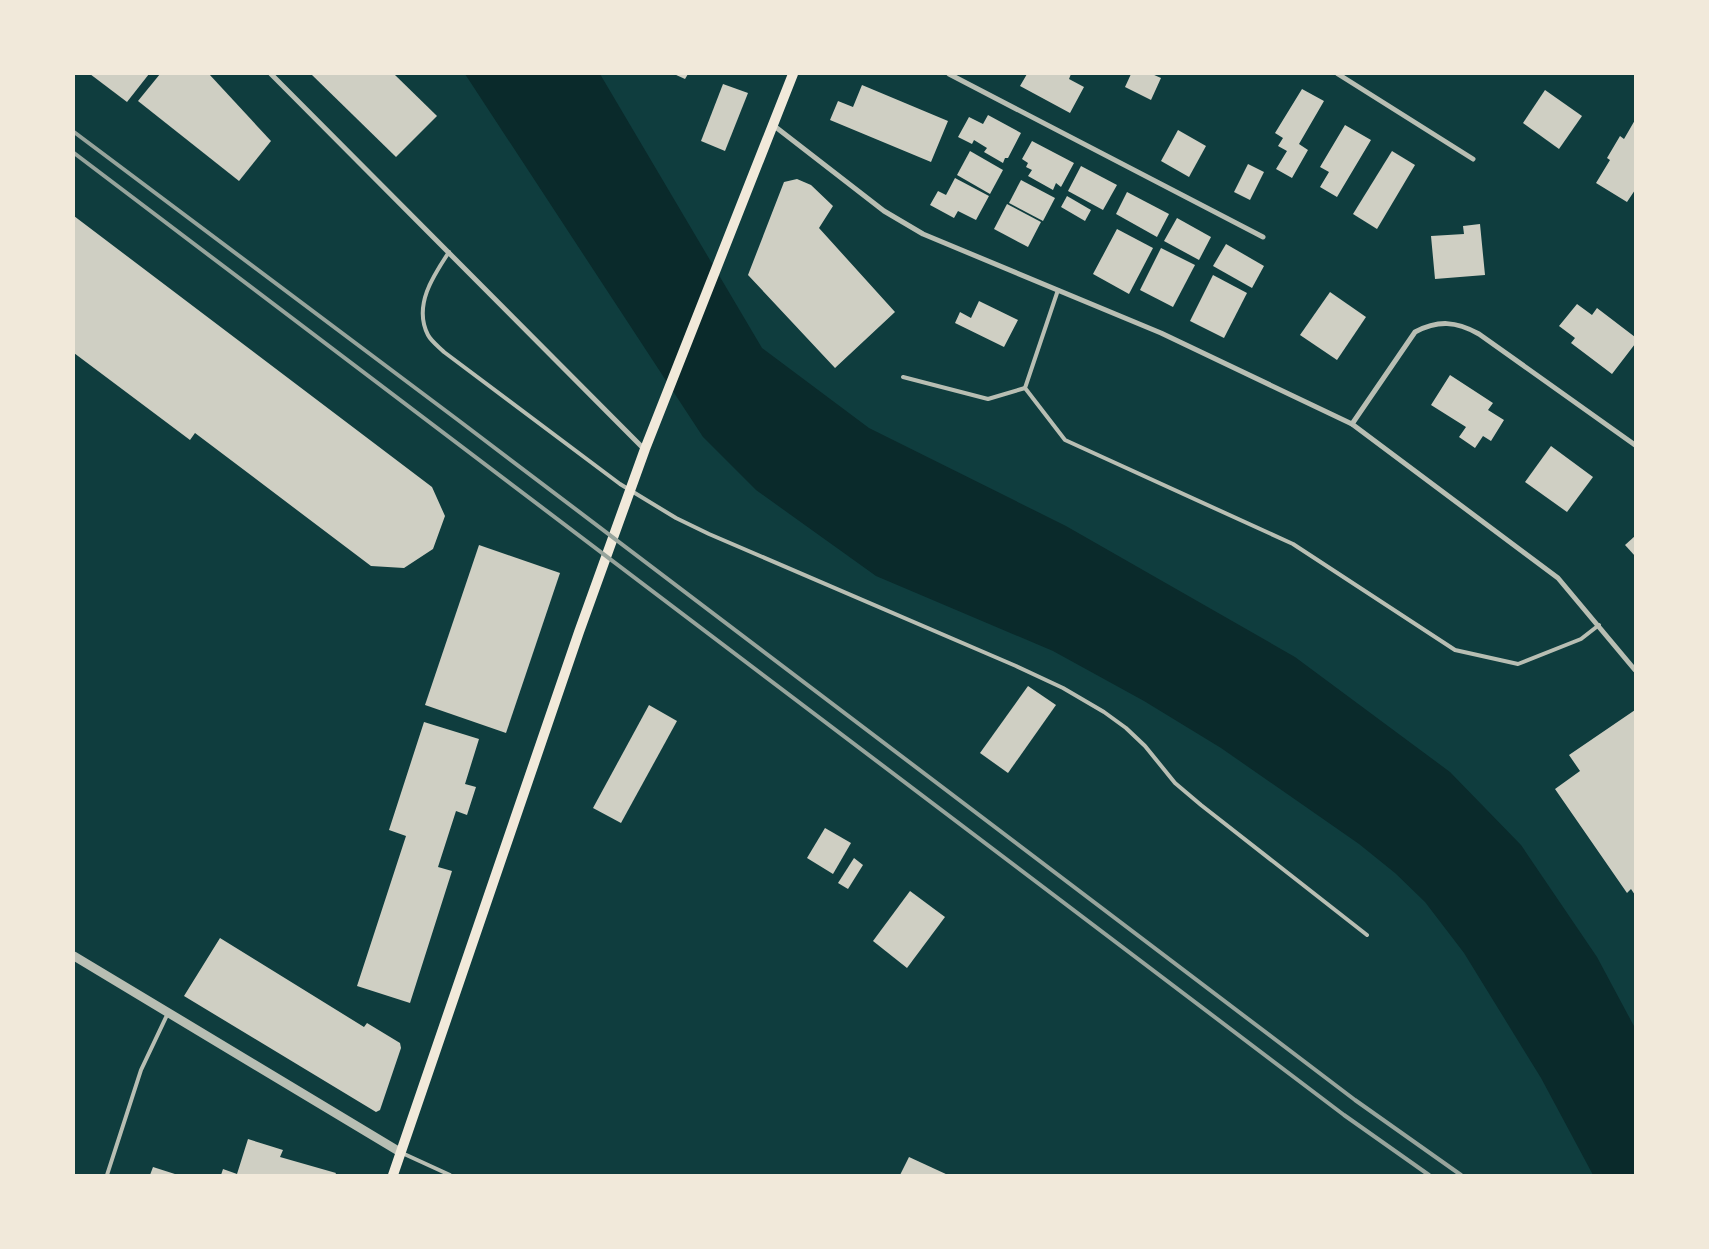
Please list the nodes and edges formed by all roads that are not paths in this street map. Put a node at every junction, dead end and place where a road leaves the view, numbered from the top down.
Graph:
1 (271, 74) edge
2 (793, 74) edge
3 (949, 74) edge
4 (1338, 74) edge
5 (772, 124) junction
6 (1473, 159) dead end
7 (1263, 237) dead end
8 (450, 251) junction
9 (1058, 290) junction
10 (903, 377) dead end
11 (1025, 388) junction
12 (1352, 424) junction
13 (1635, 445) edge
14 (645, 449) junction
15 (1599, 625) junction
16 (1635, 670) edge
17 (1367, 935) dead end
18 (74, 956) edge
19 (168, 1013) junction
20 (400, 1152) junction
21 (107, 1175) edge
22 (393, 1175) edge
23 (450, 1175) edge

1 - 8 street
2 - 5 main road
3 - 7 street
4 - 6 street
5 - 9 street
5 - 14 main road
8 - 14 street
8 - 17 lane
9 - 11 lane
9 - 12 street
10 - 11 lane
11 - 15 lane
12 - 13 street
12 - 15 street
14 - 20 main road
15 - 16 street
18 - 19 street
19 - 20 street
19 - 21 lane
20 - 22 main road
20 - 23 lane

